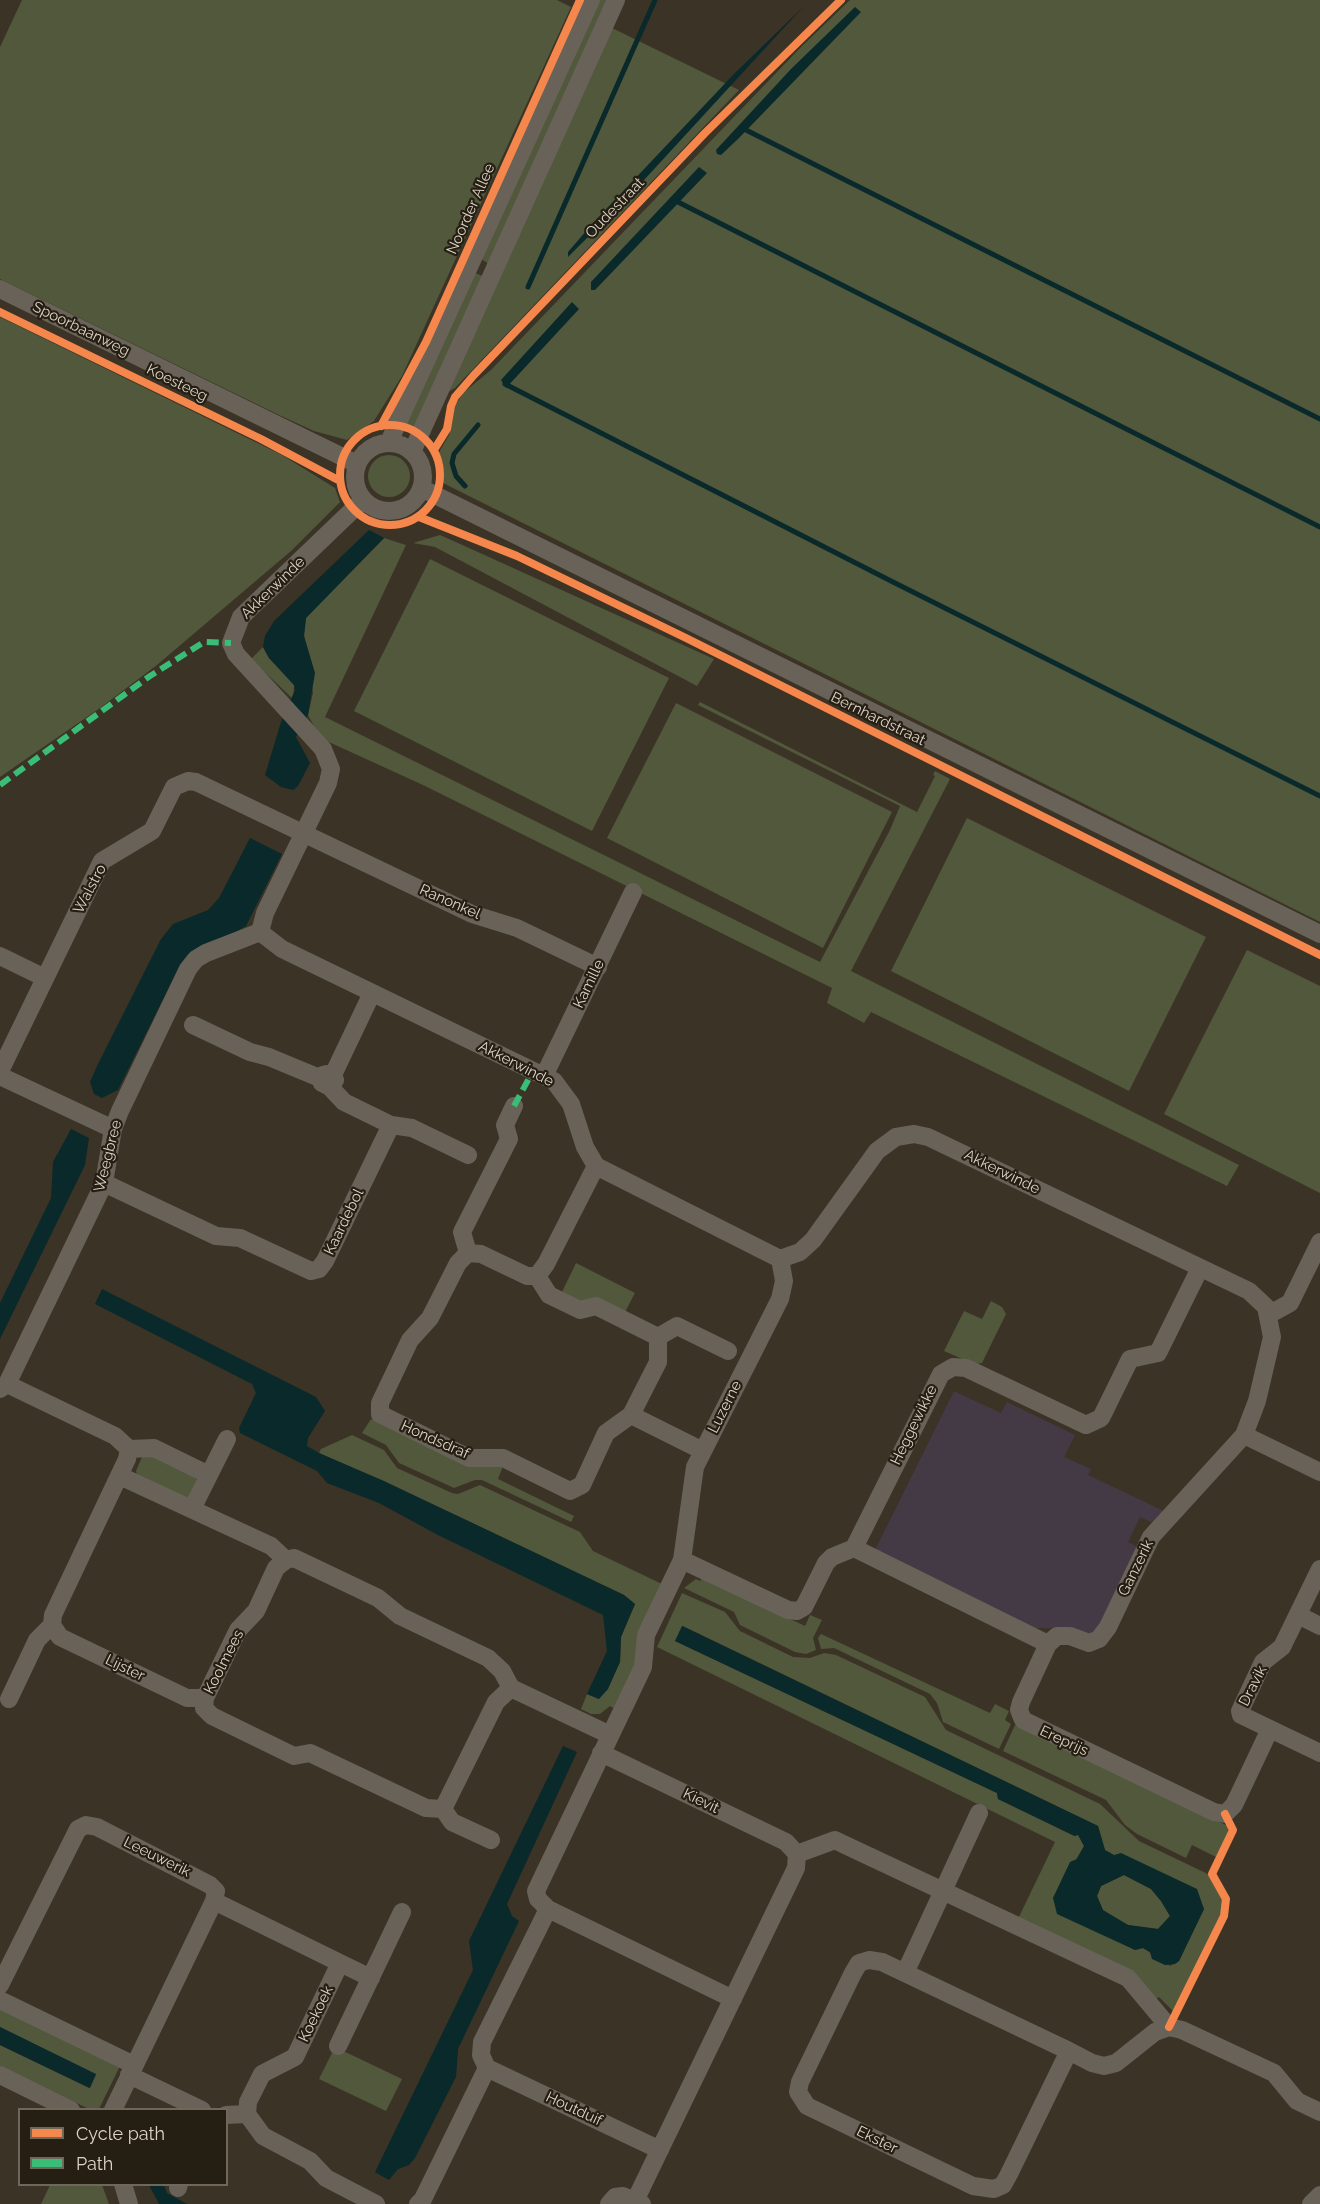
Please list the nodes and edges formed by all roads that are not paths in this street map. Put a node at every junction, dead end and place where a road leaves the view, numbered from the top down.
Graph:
1 (591, 0) edge
2 (616, 0) edge
3 (0, 289) edge
4 (389, 442) junction
5 (412, 452) junction
6 (357, 464) junction
7 (421, 488) junction
8 (363, 500) junction
9 (303, 834) junction
10 (633, 892) dead end
11 (260, 932) junction
12 (1320, 934) edge
13 (0, 956) edge
14 (598, 967) junction
15 (45, 978) junction
16 (372, 993) junction
17 (193, 1025) dead end
18 (0, 1071) edge
19 (0, 1076) edge
20 (544, 1076) junction
21 (328, 1080) junction
22 (514, 1106) dead end
23 (391, 1125) junction
24 (113, 1129) junction
25 (468, 1155) dead end
26 (596, 1166) junction
27 (104, 1183) junction
28 (1320, 1242) edge
29 (468, 1253) junction
30 (780, 1259) junction
31 (1200, 1268) junction
32 (537, 1276) junction
33 (1268, 1315) junction
34 (658, 1337) junction
35 (728, 1351) dead end
36 (3, 1387) edge
37 (631, 1415) junction
38 (1244, 1435) junction
39 (227, 1439) dead end
40 (129, 1449) junction
41 (703, 1451) junction
42 (1320, 1472) edge
43 (209, 1474) junction
44 (120, 1476) junction
45 (192, 1509) junction
46 (854, 1548) junction
47 (286, 1560) junction
48 (682, 1560) junction
49 (1320, 1569) edge
50 (1298, 1615) junction
51 (52, 1625) junction
52 (1320, 1626) edge
53 (1048, 1644) junction
54 (511, 1688) junction
55 (205, 1698) junction
56 (9, 1699) dead end
57 (1270, 1729) junction
58 (610, 1735) junction
59 (601, 1753) junction
60 (1320, 1753) edge
61 (443, 1809) junction
62 (979, 1813) dead end
63 (491, 1840) dead end
64 (797, 1854) junction
65 (943, 1891) junction
66 (214, 1901) junction
67 (548, 1909) junction
68 (402, 1912) dead end
69 (340, 1963) junction
70 (905, 1972) junction
71 (371, 1978) junction
72 (0, 1985) edge
73 (733, 1999) junction
74 (0, 2000) edge
75 (1169, 2027) junction
76 (339, 2046) dead end
77 (1069, 2051) junction
78 (487, 2068) junction
79 (132, 2070) junction
80 (0, 2075) edge
81 (69, 2108) edge
82 (113, 2108) edge
83 (200, 2108) edge
84 (1320, 2112) edge
85 (247, 2114) junction
86 (228, 2115) edge
87 (660, 2150) junction
88 (124, 2186) edge
89 (1320, 2195) edge
90 (639, 2202) edge
91 (129, 2204) edge
92 (376, 2204) edge
93 (418, 2204) edge
94 (609, 2204) edge
95 (1311, 2204) edge

1 - 4 street, Noorder Allee
2 - 5 street
3 - 6 street, Spoorbaanweg
4 - 5 street
4 - 6 street
5 - 7 street
6 - 8 street
7 - 8 street
7 - 12 street, Bernhardstraat
8 - 9 street, Akkerwinde
9 - 11 street, Akkerwinde
9 - 14 street, Ranonkel
9 - 15 street, Walstro
10 - 14 street, Kamille
11 - 16 street, Akkerwinde
11 - 24 street, Weegbree
13 - 15 street
14 - 20 street, Kamille
15 - 18 street, Walstro
16 - 20 street, Akkerwinde
16 - 21 street
17 - 21 street
19 - 24 street
20 - 26 street, Akkerwinde
21 - 23 street
22 - 29 street
23 - 25 street
23 - 27 street, Kaardebol
24 - 27 street, Weegbree
26 - 30 street
26 - 32 street
27 - 36 street, Weegbree
28 - 33 street
29 - 32 street
29 - 37 street, Hondsdraf
30 - 31 street, Akkerwinde
30 - 41 street, Luzerne
31 - 33 street, Akkerwinde
31 - 46 street, Heggewikke
32 - 34 street
33 - 38 street
34 - 35 street
34 - 37 street, Hondsdraf
36 - 40 street
37 - 41 street
38 - 42 street
38 - 53 street, Ganzerik
39 - 43 street
40 - 43 street
40 - 44 street
41 - 48 street, Luzerne
43 - 45 street
44 - 45 street
44 - 51 street
45 - 47 street
46 - 48 street
46 - 53 street
47 - 54 street
47 - 55 street, Koolmees
48 - 58 street
49 - 50 street, Dravik
50 - 52 street
50 - 57 street, Dravik
51 - 55 street, Lijster
51 - 56 street
53 - 57 street, Ereprijs
54 - 58 street
54 - 61 street
55 - 61 street, Koolmees
57 - 60 street, Dravik
58 - 59 street
59 - 64 street, Kievit
59 - 67 street
61 - 63 street, Koolmees
62 - 65 street
64 - 65 street
64 - 73 street
65 - 70 street
65 - 75 street
66 - 69 street
66 - 72 street, Leeuwerik
66 - 79 street
67 - 73 street
67 - 78 street
68 - 71 street
69 - 71 street
69 - 85 street, Koekoek
70 - 77 street, Ekster
70 - 77 street, Ekster
71 - 76 street
73 - 87 street
74 - 79 street
75 - 77 street, Ekster
75 - 84 street
78 - 87 street, Houtduif
78 - 93 street
79 - 82 street
79 - 83 street
80 - 81 street
85 - 86 street
85 - 92 street
87 - 90 street
88 - 91 street
89 - 95 street
90 - 94 street

